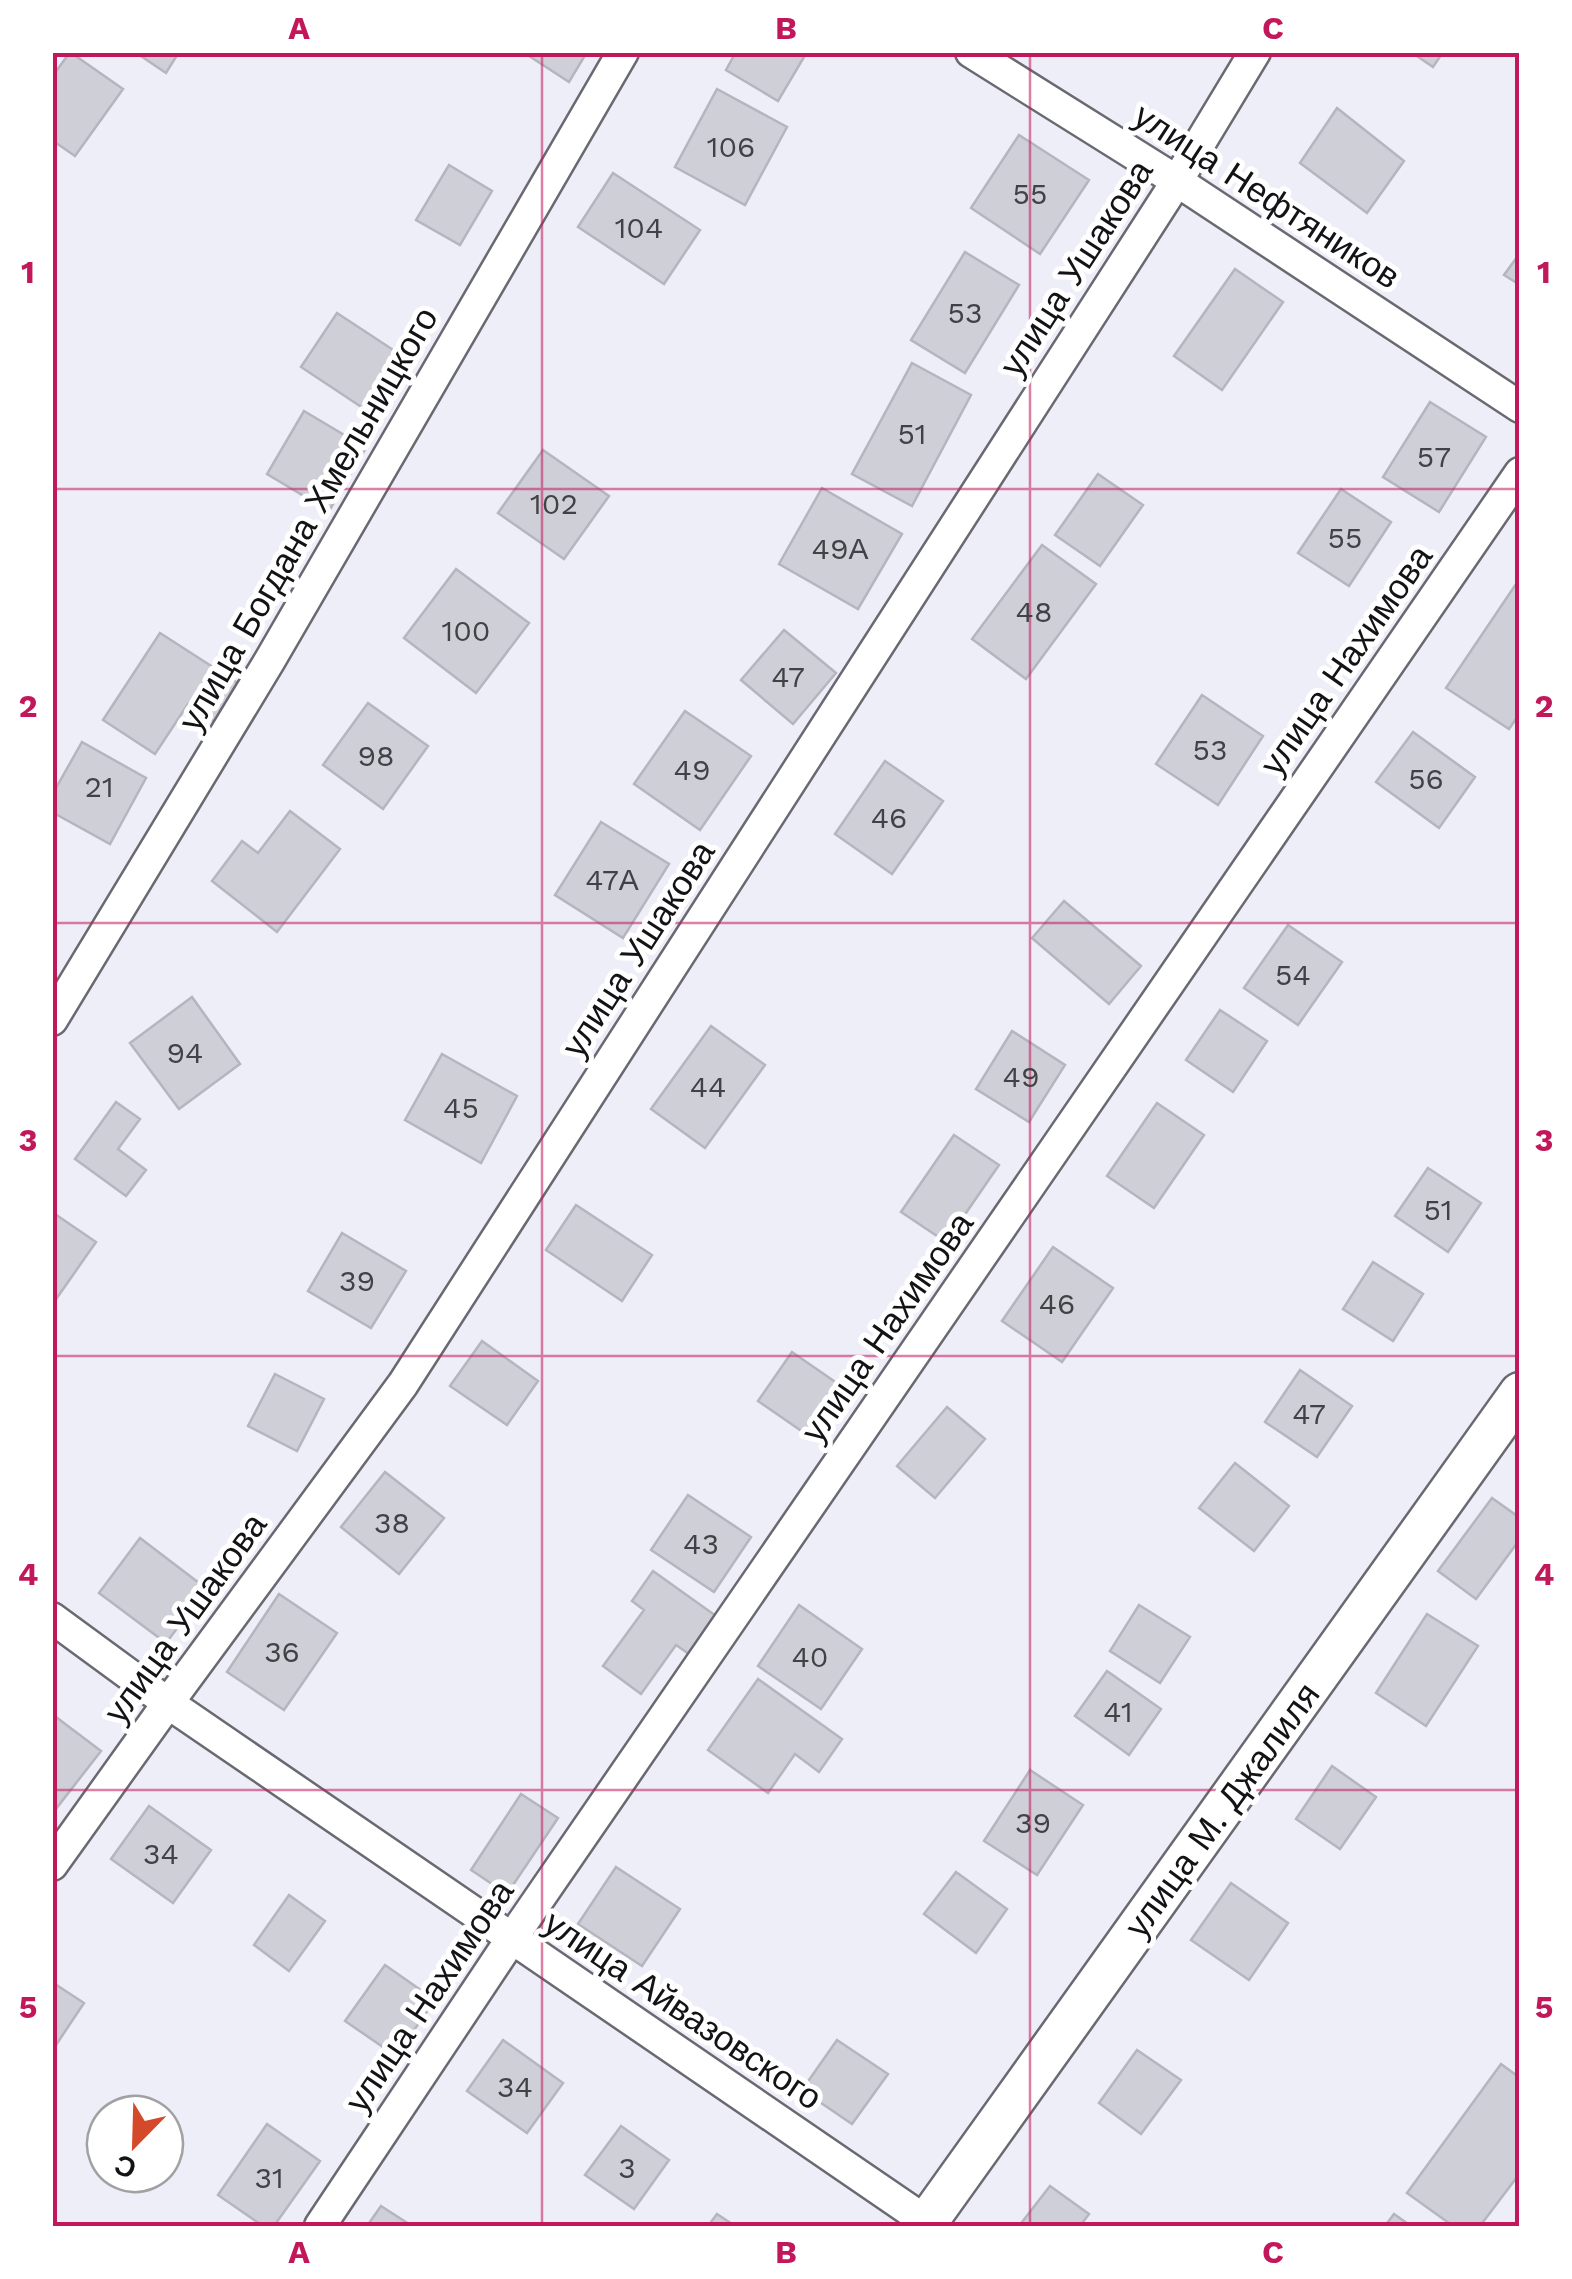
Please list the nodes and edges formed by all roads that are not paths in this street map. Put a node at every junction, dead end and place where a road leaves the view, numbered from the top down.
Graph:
1 (623, 52) edge
2 (971, 52) edge
3 (1255, 52) edge
4 (1177, 180) junction
5 (1520, 407) edge
6 (1520, 473) edge
7 (52, 1020) edge
8 (1520, 1393) edge
9 (52, 1618) edge
10 (168, 1703) junction
11 (52, 1865) edge
12 (512, 1938) junction
13 (925, 2224) edge
14 (320, 2226) edge

1 - 7 street, улица Богдана Хмельницкого
2 - 4 street, улица Нефтяников
3 - 4 street, улица Ушакова
4 - 5 street, улица Нефтяников
4 - 10 street, улица Ушакова
6 - 12 street, улица Нахимова
8 - 13 street, улица М. Джалиля
9 - 10 street, улица Айвазовского
10 - 11 street, улица Ушакова
10 - 12 street, улица Айвазовского
12 - 13 street, улица Айвазовского
12 - 14 street, улица Нахимова

